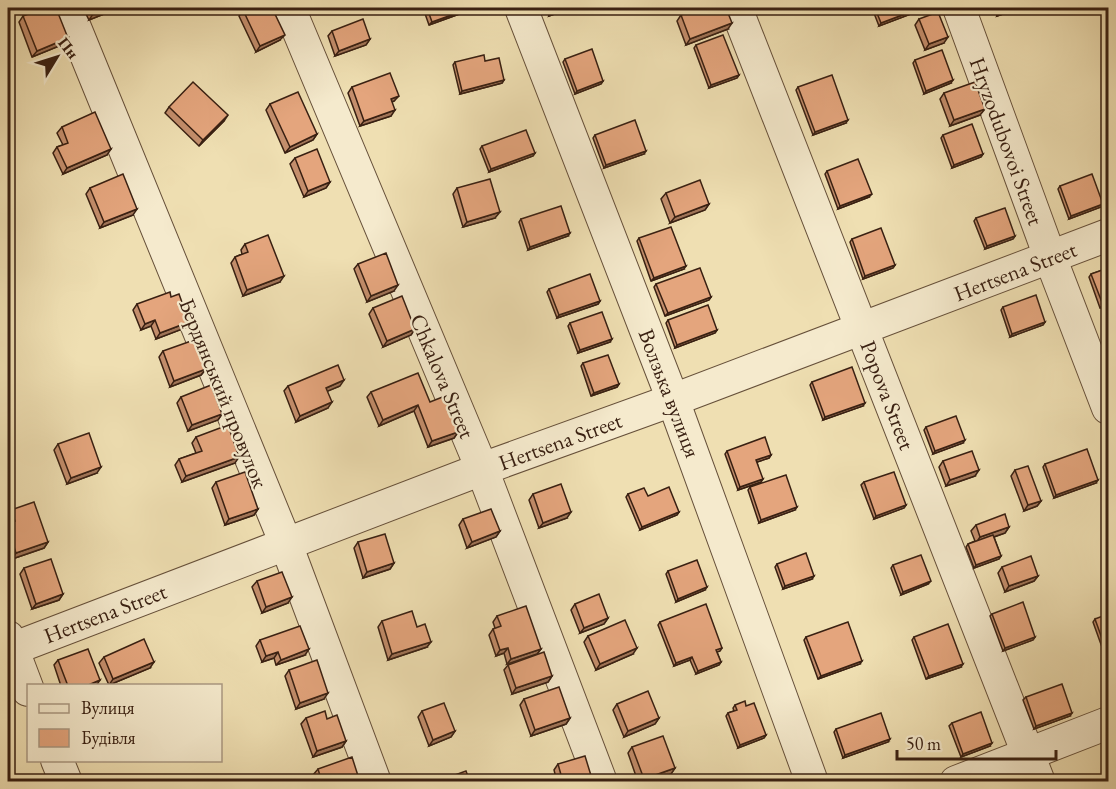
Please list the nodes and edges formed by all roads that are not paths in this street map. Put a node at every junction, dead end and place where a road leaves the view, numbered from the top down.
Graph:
1 (67, 8) edge
2 (289, 8) edge
3 (521, 8) edge
4 (736, 8) edge
5 (959, 8) edge
6 (1108, 235) edge
7 (1050, 257) junction
8 (862, 328) junction
9 (673, 399) junction
10 (1108, 408) edge
11 (482, 469) junction
12 (286, 544) junction
13 (10, 643) edge
14 (27, 687) edge
15 (1108, 723) edge
16 (58, 762) edge
17 (1034, 768) edge
18 (66, 782) edge
19 (375, 782) edge
20 (601, 782) edge
21 (812, 782) edge
22 (956, 782) edge

1 - 12 street, Бердянський провулок
2 - 11 street, Chkalova Street
3 - 9 street, Волзька вулиця
4 - 8 street, Popova Street
5 - 7 street, Hryzodubovoi Street
6 - 7 street, Hertsena Street
7 - 8 street, Hertsena Street
7 - 10 street, Hryzodubovoi Street
8 - 9 street, Hertsena Street
8 - 17 street, Popova Street
9 - 11 street, Hertsena Street
9 - 21 street, Волзька вулиця
11 - 12 street, Hertsena Street
11 - 20 street, Chkalova Street
12 - 13 street, Hertsena Street
12 - 19 street, Бердянський провулок
13 - 14 street
15 - 17 street
16 - 18 street
17 - 22 street

